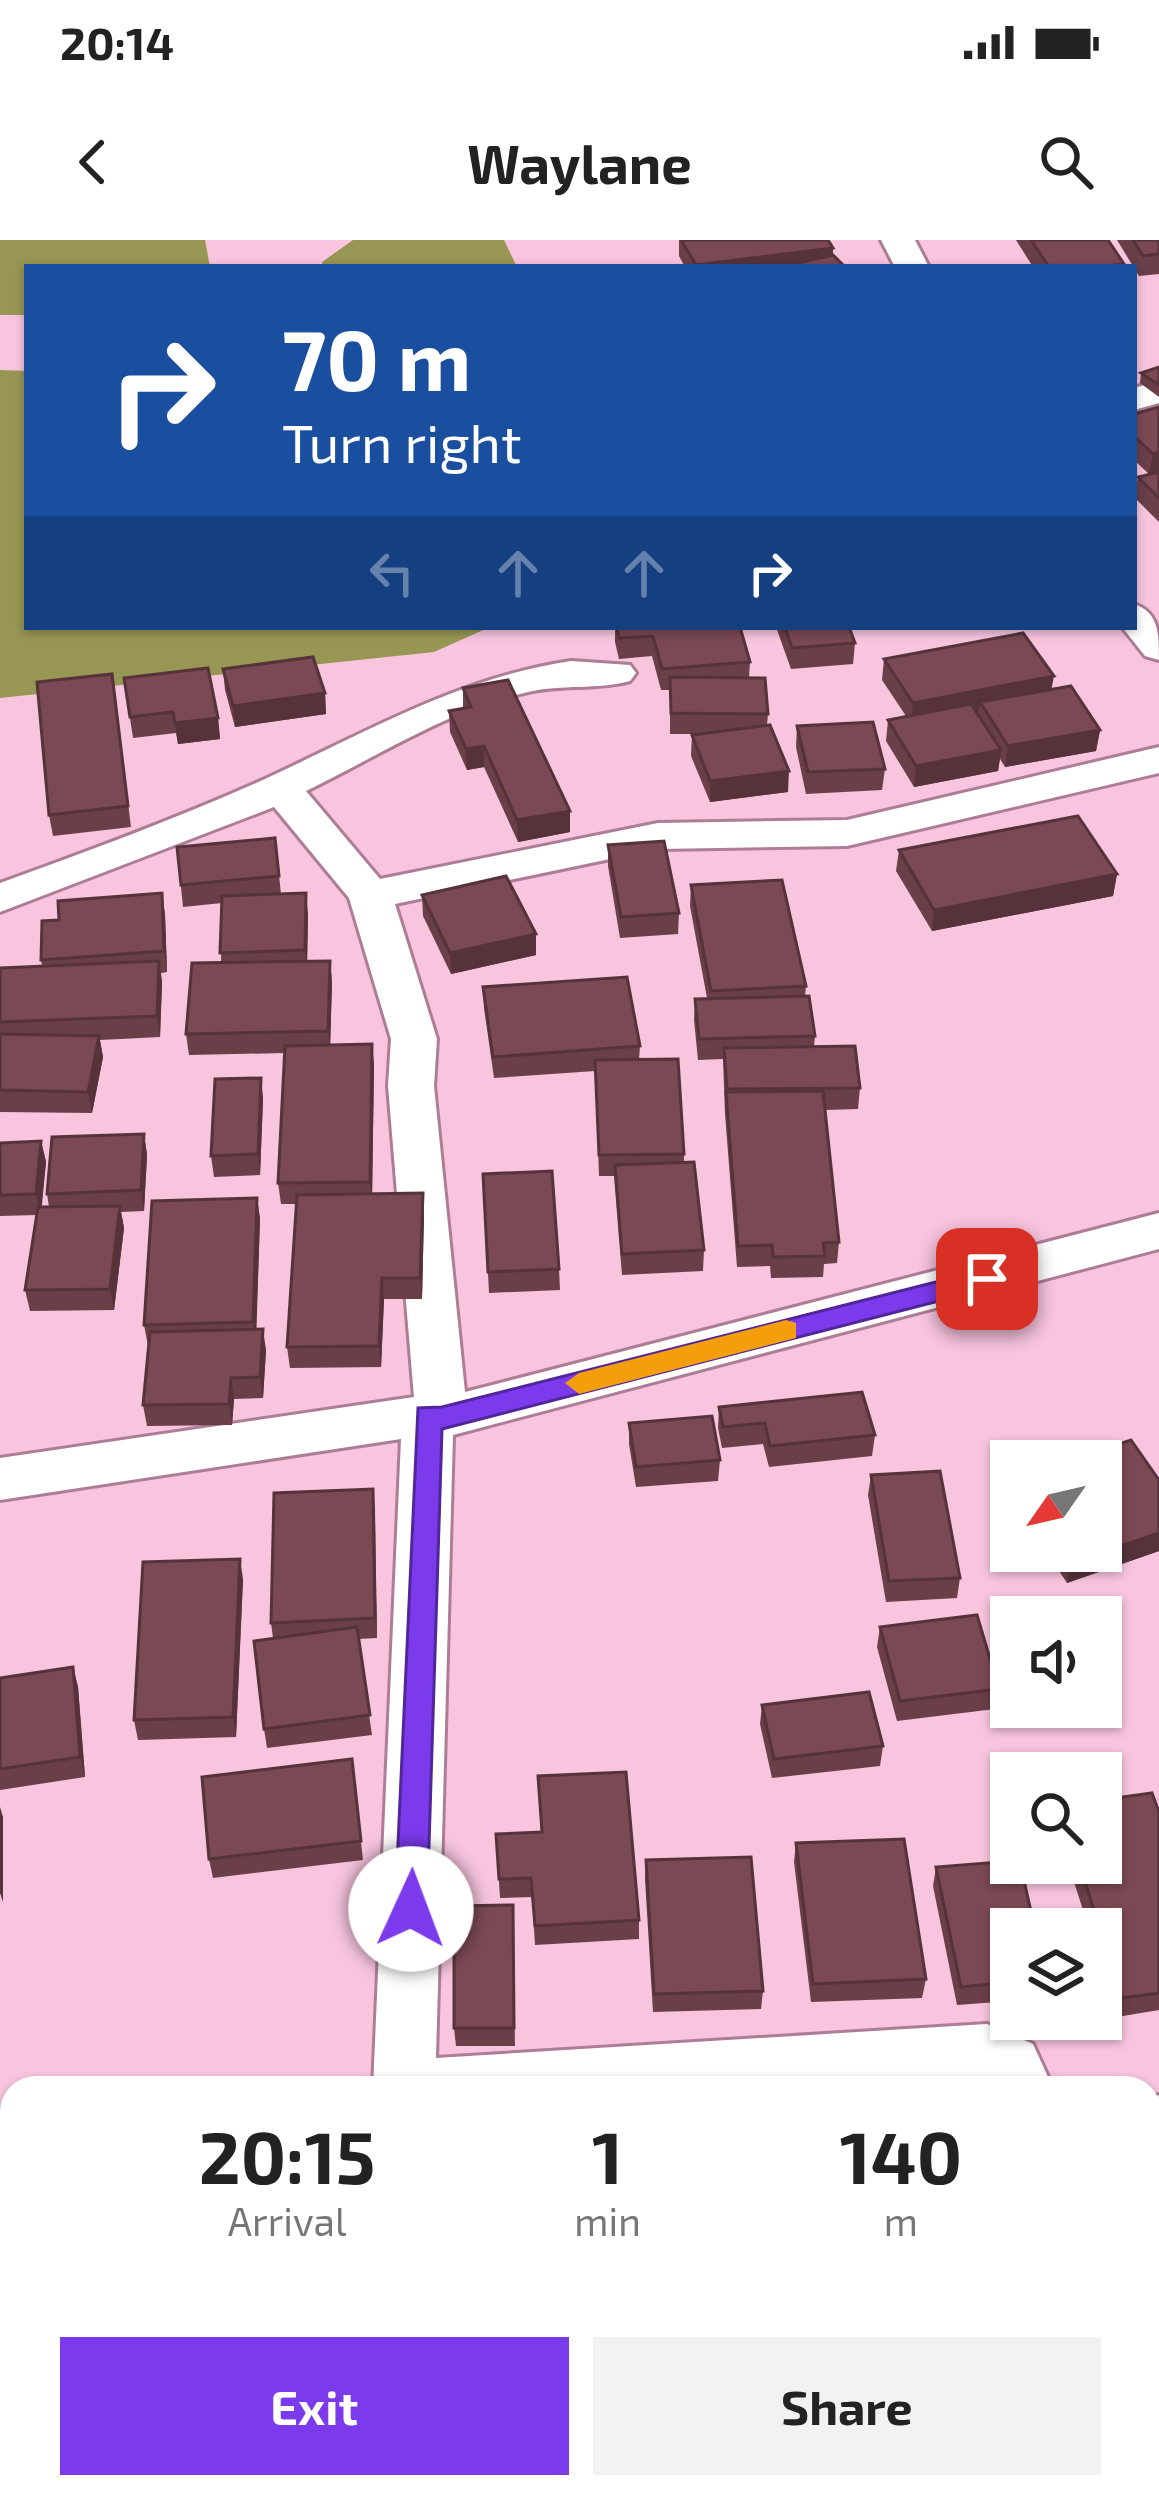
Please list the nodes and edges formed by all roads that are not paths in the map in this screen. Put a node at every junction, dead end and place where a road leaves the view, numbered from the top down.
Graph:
1 (1137, 620) edge
2 (1159, 648) edge
3 (616, 673) dead end
4 (1159, 760) edge
5 (281, 788) junction
6 (370, 895) junction
7 (0, 898) edge
8 (1141, 1238) edge
9 (1159, 1280) edge
10 (435, 1417) junction
11 (0, 1479) edge
12 (405, 2076) edge
13 (604, 2076) edge
14 (1016, 2076) edge

1 - 2 street
3 - 5 street
4 - 6 street
5 - 6 street
5 - 7 street
6 - 10 street
8 - 9 street
8 - 10 street
10 - 11 street
10 - 12 street
13 - 14 street

